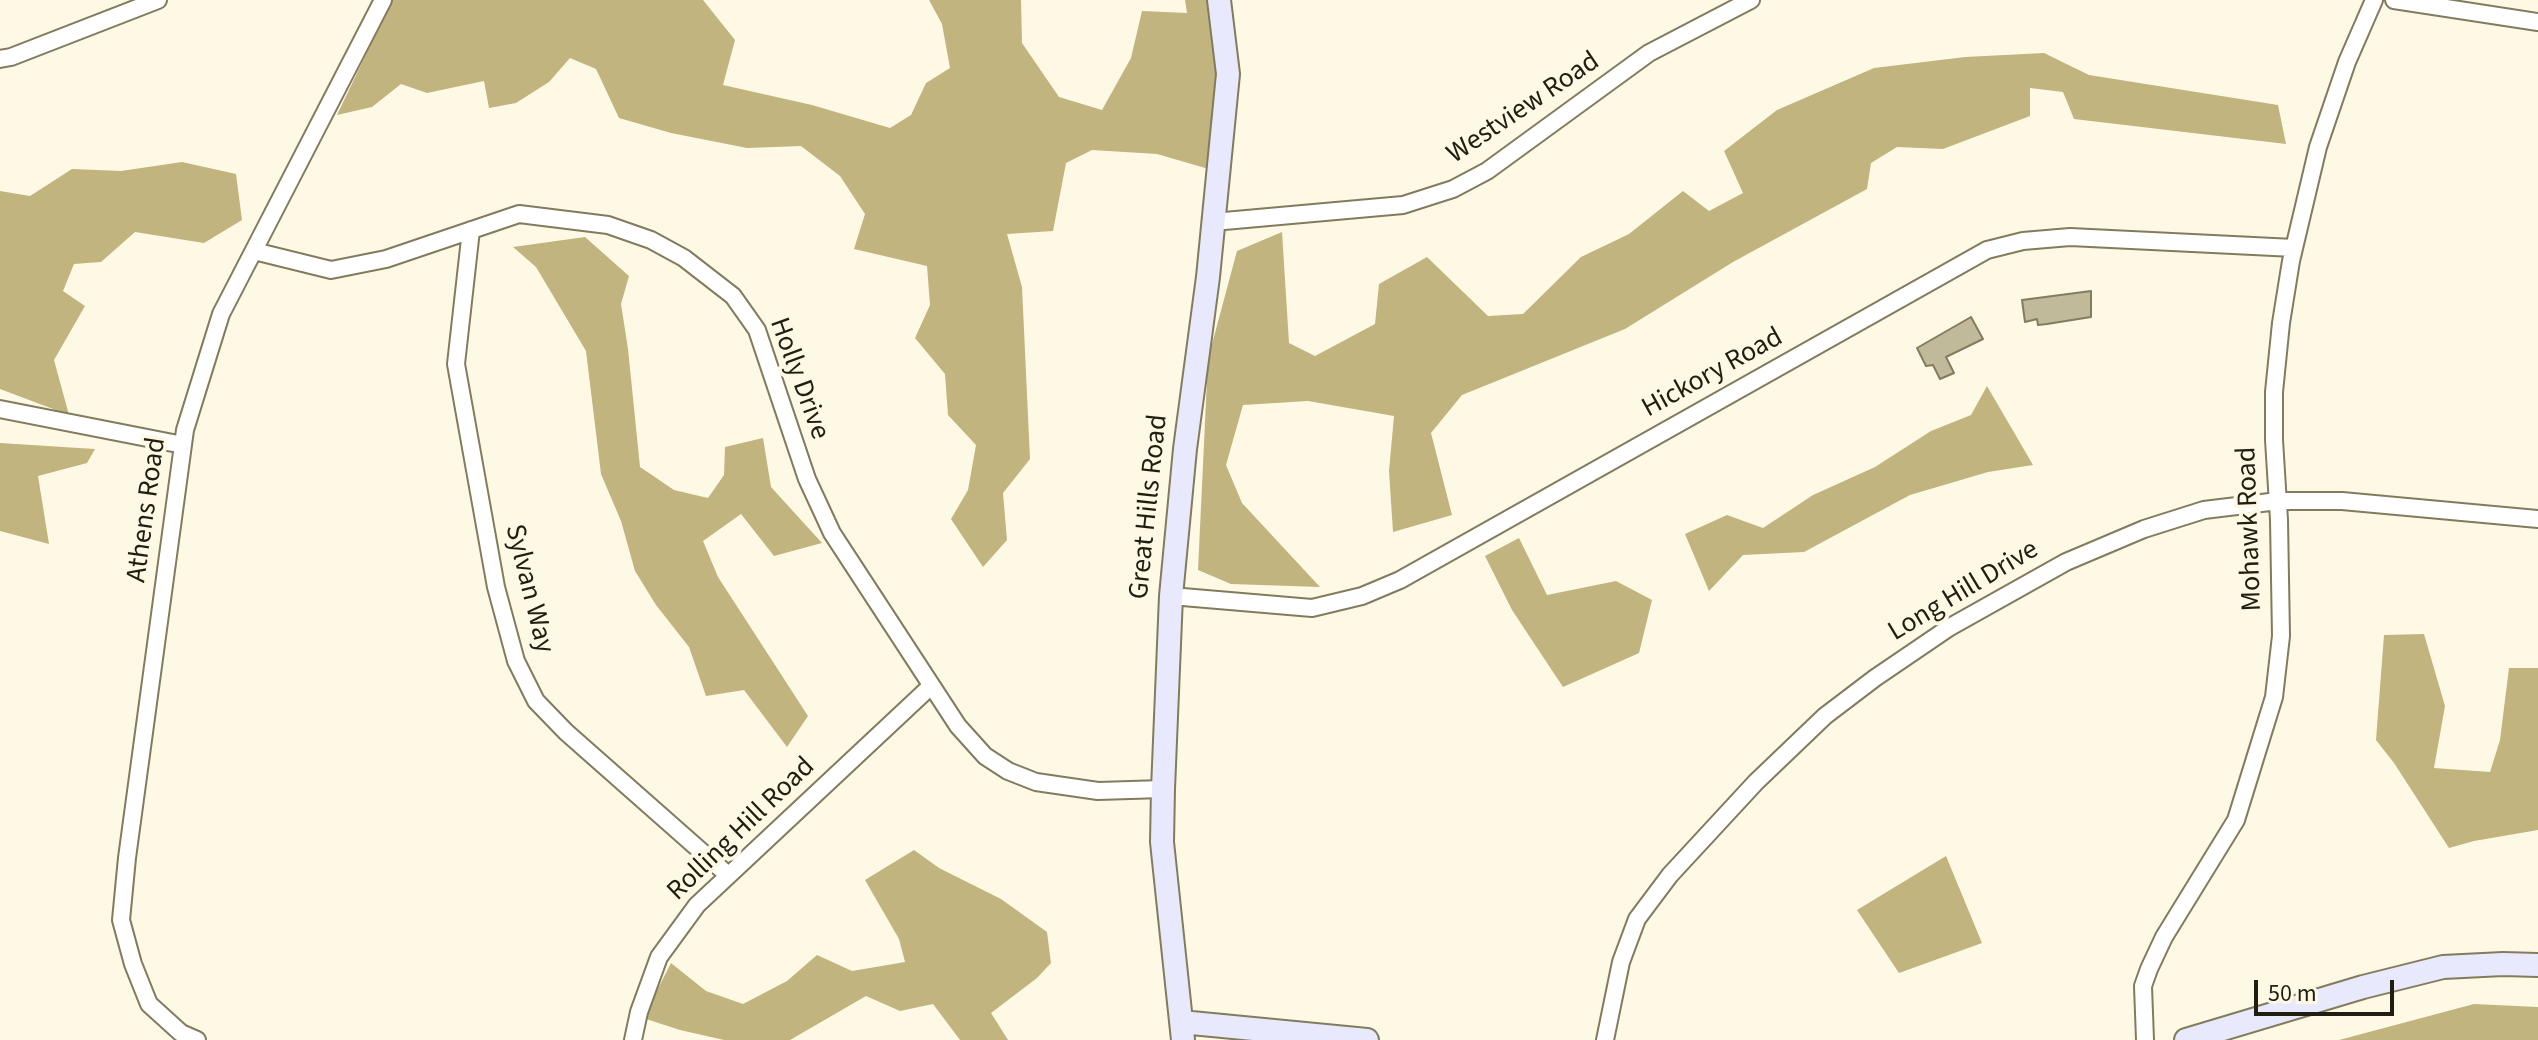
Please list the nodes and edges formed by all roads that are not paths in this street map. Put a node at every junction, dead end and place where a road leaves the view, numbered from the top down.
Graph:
1 (158, 0) edge
2 (383, 0) edge
3 (1219, 0) edge
4 (1751, 0) edge
5 (2374, 0) edge
6 (2394, 0) edge
7 (135, 4) edge
8 (2538, 22) edge
9 (0, 59) edge
10 (1213, 222) junction
11 (471, 230) junction
12 (2294, 248) junction
13 (254, 251) junction
14 (0, 409) edge
15 (183, 445) junction
16 (2278, 501) junction
17 (2538, 519) edge
18 (1171, 596) junction
19 (931, 686) junction
20 (1163, 789) junction
21 (728, 875) junction
22 (2538, 965) edge
23 (1182, 1031) edge
24 (197, 1040) edge
25 (633, 1040) edge
26 (1367, 1040) edge
27 (1605, 1040) edge
28 (2145, 1040) edge
29 (2186, 1040) edge

1 - 7 street
2 - 13 street, Athens Road
3 - 10 street, Great Hills Road
4 - 10 street, Westview Road
5 - 12 street, Mohawk Road
6 - 8 street
7 - 9 street
10 - 18 street, Great Hills Road
11 - 13 street, Holly Drive
11 - 19 street, Holly Drive
11 - 21 street, Sylvan Way
12 - 16 street, Mohawk Road
12 - 18 street, Hickory Road
13 - 15 street, Athens Road
14 - 15 street
15 - 24 street, Athens Road
16 - 17 street, Long Hill Drive
16 - 27 street, Long Hill Drive
16 - 28 street, Mohawk Road
18 - 20 street, Great Hills Road
19 - 20 street, Holly Drive
19 - 21 street, Rolling Hill Road
20 - 23 street, Great Hills Road
21 - 25 street, Rolling Hill Road
22 - 29 street
23 - 26 street

